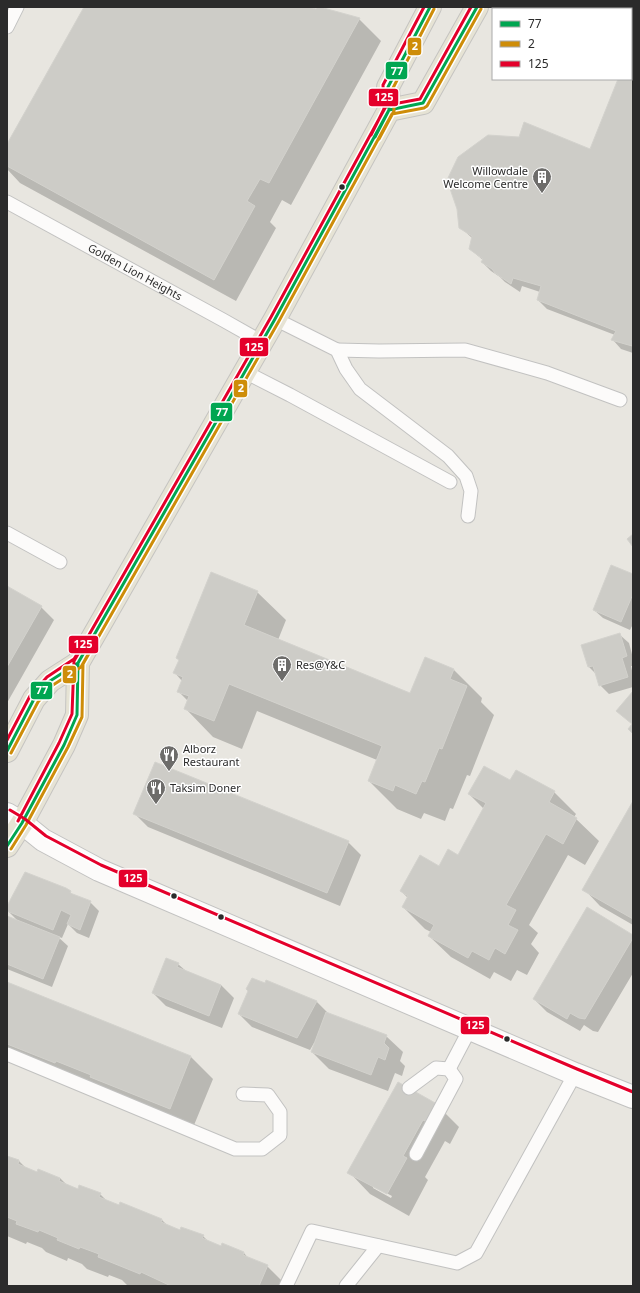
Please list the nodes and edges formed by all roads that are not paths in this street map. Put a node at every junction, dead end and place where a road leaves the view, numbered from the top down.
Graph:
1 (17, 7) edge
2 (430, 7) edge
3 (476, 7) edge
4 (7, 27) edge
5 (389, 110) junction
6 (7, 202) edge
7 (275, 319) junction
8 (262, 342) junction
9 (337, 350) junction
10 (245, 372) junction
11 (620, 400) dead end
12 (450, 482) dead end
13 (468, 516) dead end
14 (7, 533) edge
15 (60, 562) dead end
16 (78, 663) junction
17 (7, 751) edge
18 (15, 819) edge
19 (7, 846) edge
20 (470, 1029) junction
21 (7, 1054) edge
22 (449, 1069) junction
23 (575, 1074) junction
24 (409, 1088) dead end
25 (243, 1094) dead end
26 (633, 1097) edge
27 (416, 1154) dead end
28 (378, 1246) junction
29 (286, 1286) edge
30 (346, 1286) edge

1 - 4 lane
2 - 5 main road
3 - 5 main road
5 - 7 main road
6 - 8 lane, Golden Lion Heights
7 - 8 main road
7 - 9 lane
8 - 10 main road
9 - 11 lane
9 - 13 lane
10 - 12 lane
10 - 16 main road
14 - 15 lane
16 - 17 main road
16 - 18 main road
18 - 19 main road
18 - 20 street
20 - 22 lane
20 - 23 street
21 - 25 lane
22 - 24 lane
22 - 27 lane
23 - 26 street
23 - 28 lane
28 - 29 lane
28 - 30 lane

